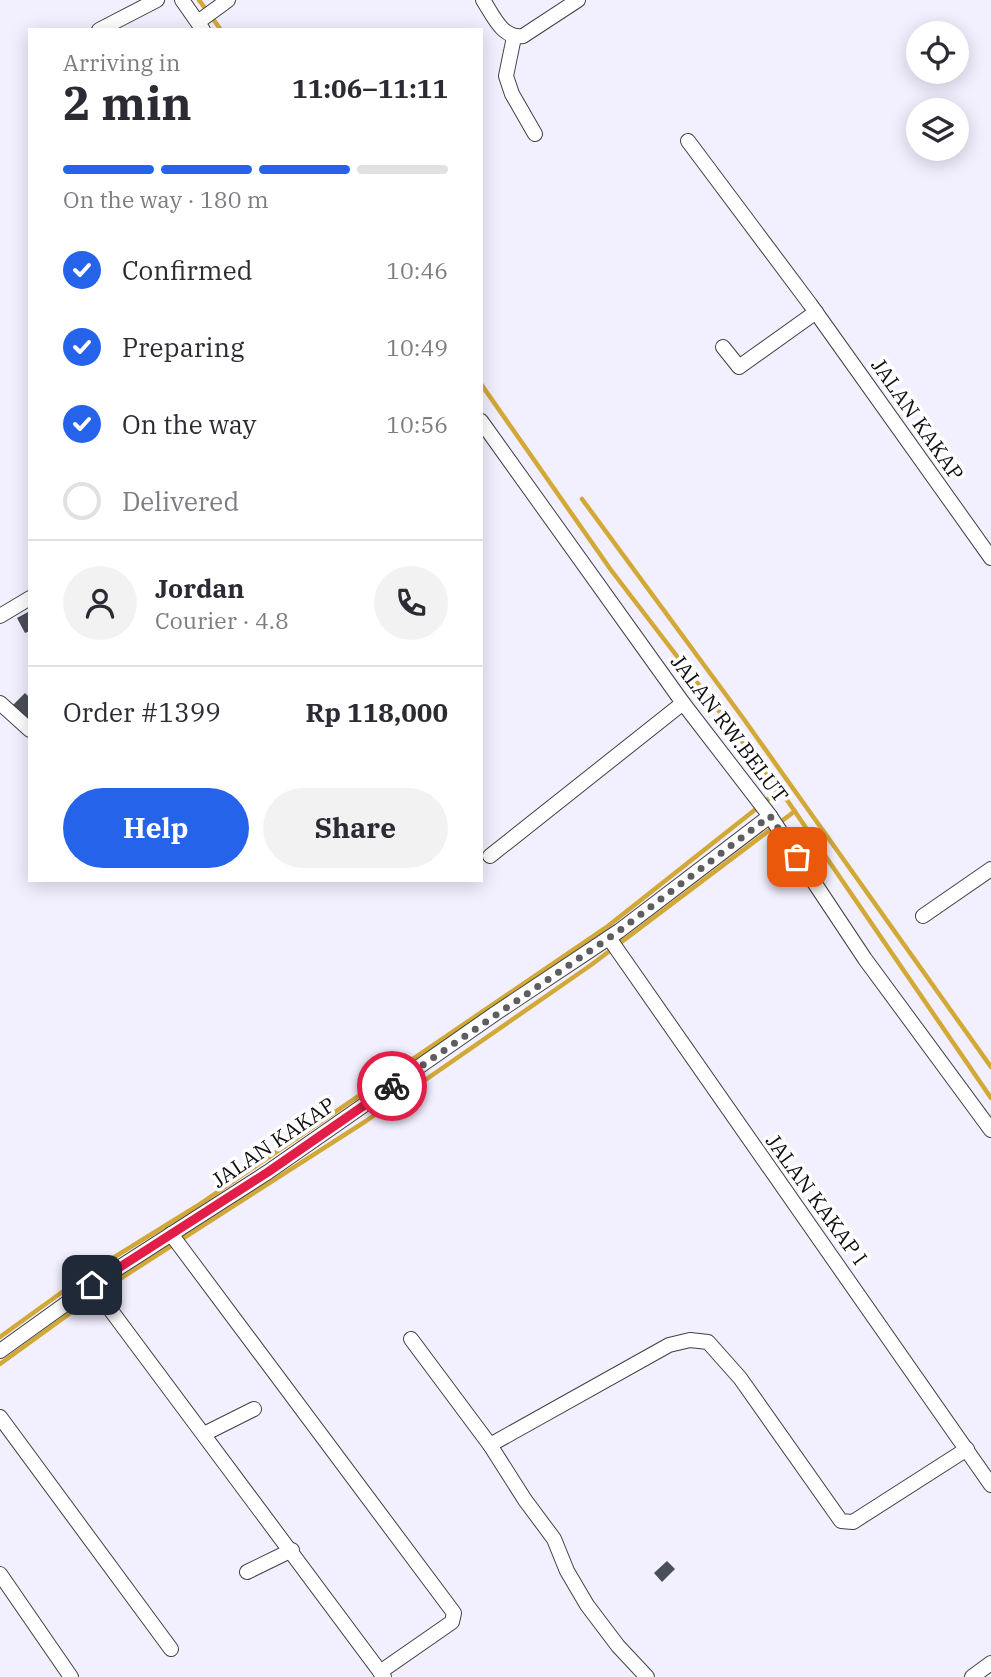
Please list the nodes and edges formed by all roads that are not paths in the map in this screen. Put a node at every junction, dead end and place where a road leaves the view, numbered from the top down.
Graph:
1 (157, 0) edge
2 (182, 0) edge
3 (228, 0) edge
4 (483, 0) edge
5 (578, 0) edge
6 (201, 26) edge
7 (103, 28) edge
8 (514, 37) junction
9 (536, 134) dead end
10 (688, 141) dead end
11 (813, 308) junction
12 (723, 347) dead end
13 (483, 424) edge
14 (991, 558) edge
15 (28, 599) edge
16 (0, 616) edge
17 (0, 703) edge
18 (684, 703) junction
19 (28, 728) edge
20 (770, 816) junction
21 (490, 856) dead end
22 (991, 869) edge
23 (923, 916) dead end
24 (609, 938) junction
25 (991, 1130) edge
26 (171, 1234) junction
27 (92, 1285) junction
28 (411, 1339) dead end
29 (0, 1351) edge
30 (254, 1409) dead end
31 (0, 1417) edge
32 (205, 1434) junction
33 (490, 1446) junction
34 (967, 1449) junction
35 (991, 1485) edge
36 (292, 1550) junction
37 (247, 1572) dead end
38 (0, 1574) edge
39 (171, 1649) dead end
40 (991, 1662) edge
41 (382, 1674) edge
42 (71, 1677) edge
43 (647, 1677) edge
44 (972, 1677) edge

1 - 7 street
2 - 6 street
3 - 6 street
4 - 8 street
5 - 8 street
8 - 9 street
10 - 11 street, JALAN KAKAP
11 - 12 street
11 - 14 street, JALAN KAKAP
13 - 18 street, JALAN RW.BELUT
15 - 16 street
17 - 19 street
18 - 20 street, JALAN RW.BELUT
18 - 21 street
20 - 24 street, JALAN KAKAP
20 - 25 street, JALAN RW.BELUT
22 - 23 street
24 - 26 street, JALAN KAKAP
24 - 34 street, JALAN KAKAP I
26 - 27 street, JALAN KAKAP
26 - 41 street
27 - 29 street, JALAN KAKAP
27 - 32 street
28 - 33 street
30 - 32 street
31 - 39 street
32 - 36 street
33 - 34 street
33 - 43 street
34 - 35 street, JALAN KAKAP I
36 - 37 street
36 - 41 street
38 - 42 street
40 - 44 street

